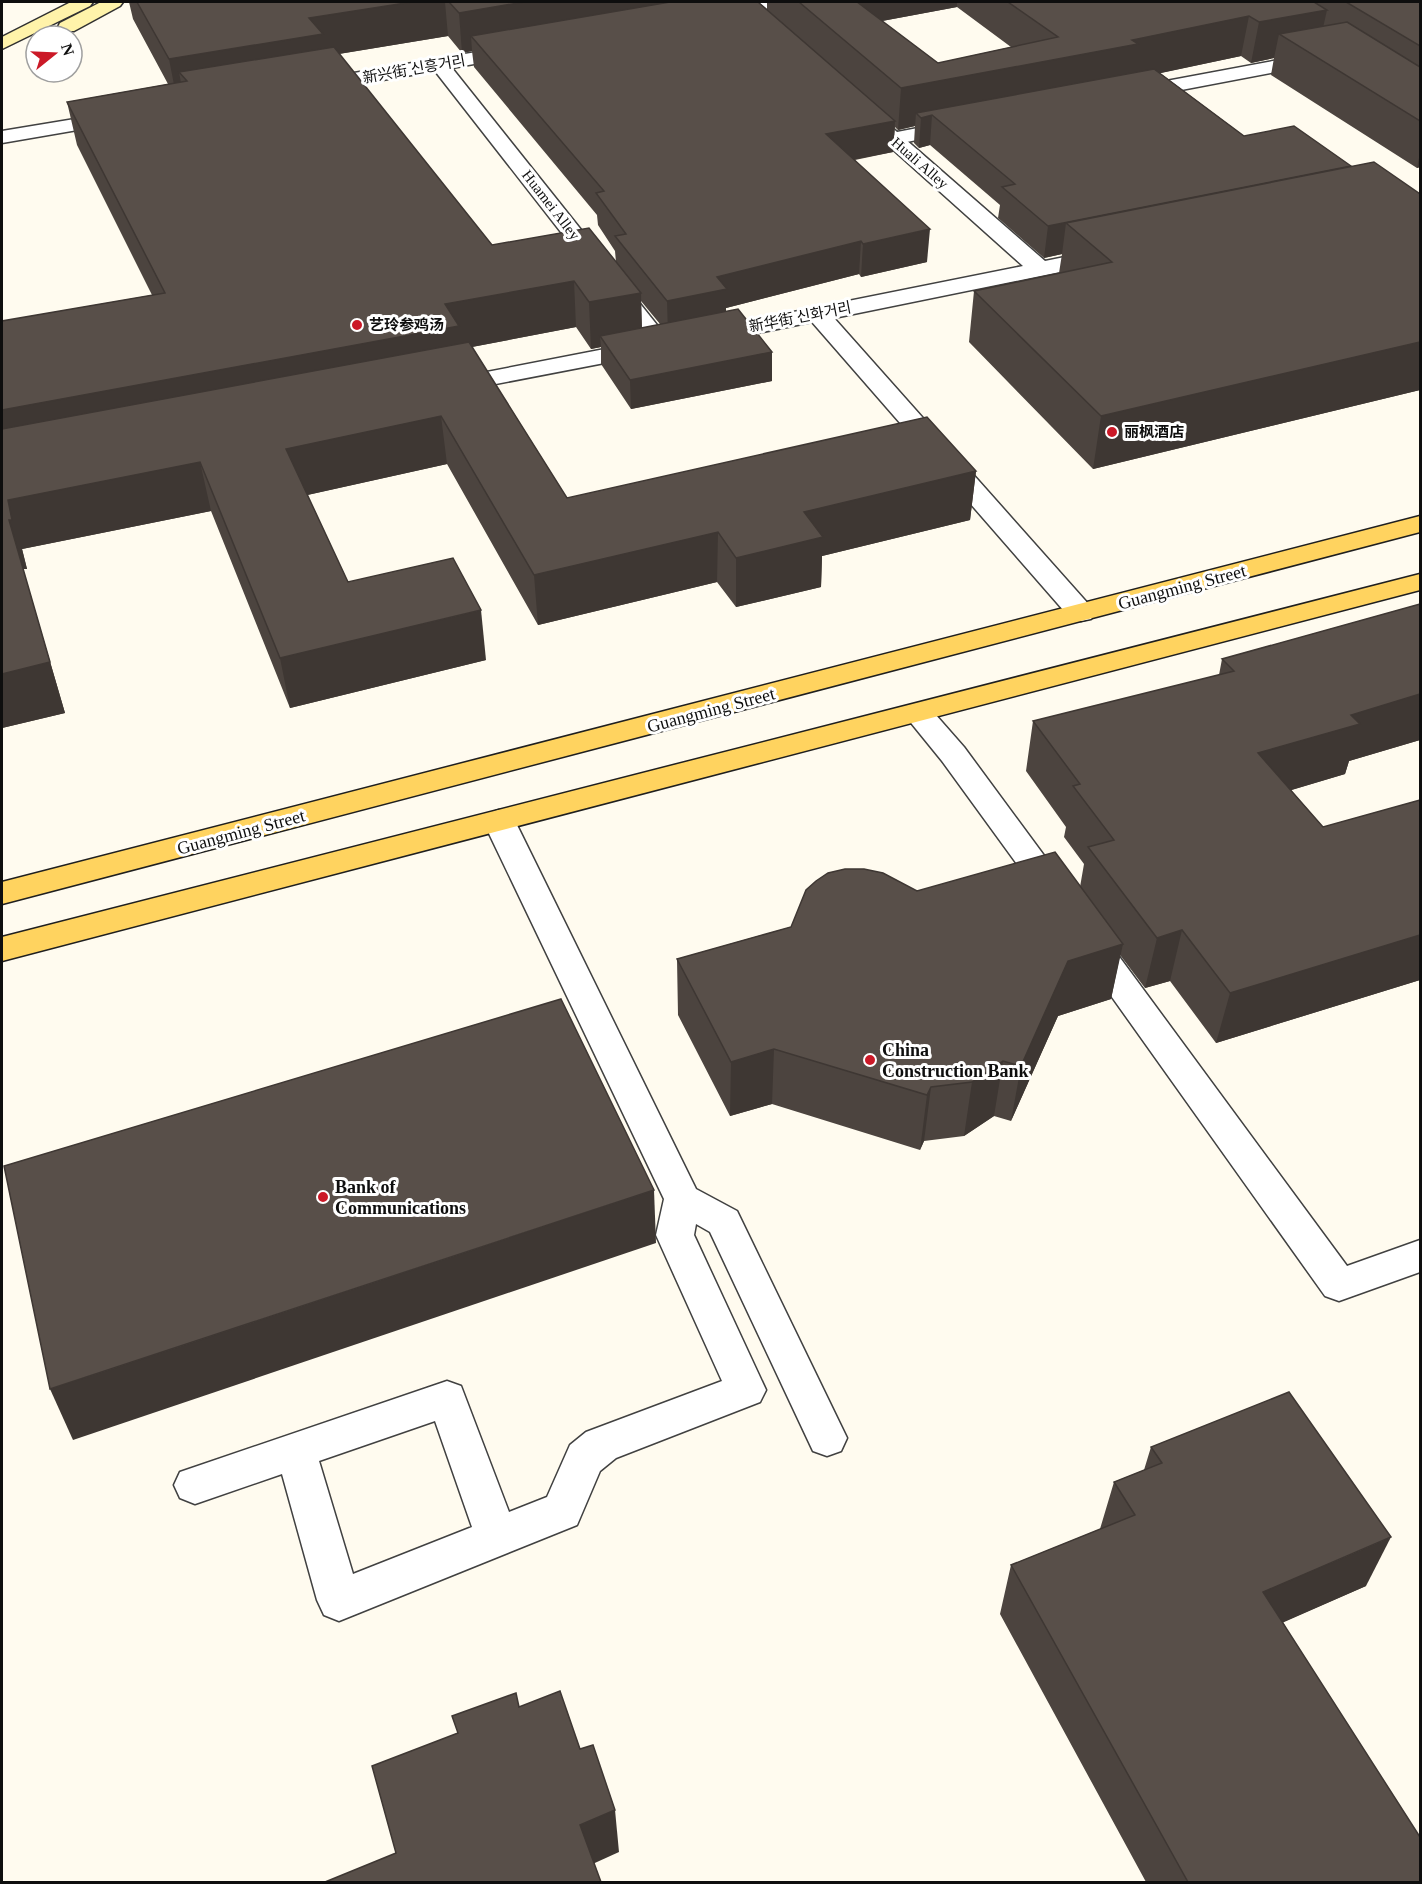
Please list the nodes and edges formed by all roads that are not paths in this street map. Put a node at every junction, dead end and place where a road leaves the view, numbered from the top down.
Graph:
1 (84, 2) edge
2 (114, 2) edge
3 (790, 2) edge
4 (747, 9) junction
5 (699, 18) edge
6 (73, 24) edge
7 (764, 24) edge
8 (2, 44) edge
9 (534, 48) edge
10 (1328, 49) edge
11 (24, 50) edge
12 (2, 62) edge
13 (440, 65) junction
14 (290, 90) edge
15 (841, 93) edge
16 (1118, 96) edge
17 (140, 114) edge
18 (977, 123) edge
19 (2, 137) edge
20 (892, 139) junction
21 (1121, 252) edge
22 (1040, 269) junction
23 (818, 314) junction
24 (661, 345) junction
25 (426, 390) edge
26 (1420, 524) edge
27 (1420, 582) edge
28 (1081, 613) junction
29 (918, 713) junction
30 (499, 821) junction
31 (2, 893) edge
32 (2, 949) edge
33 (683, 1199) junction
34 (1420, 1256) edge
35 (827, 1438) dead end
36 (296, 1451) junction
37 (195, 1485) dead end
38 (497, 1538) junction

1 - 8 main road
2 - 6 main road
3 - 4 street
4 - 5 street
4 - 7 street
9 - 13 street, 新兴街 신흥거리
10 - 16 street
11 - 12 main road
13 - 14 street, 新兴街 신흥거리
13 - 24 street, Huamei Alley
15 - 20 street, Huali Alley
17 - 19 street
18 - 20 street
20 - 22 street, Huali Alley
21 - 22 street, 新华街 신화거리
22 - 23 street, 新华街 신화거리
23 - 24 street, 新华街 신화거리
23 - 28 street
24 - 25 street, 新华街 신화거리
26 - 28 main road, Guangming Street
27 - 29 main road
28 - 31 main road, Guangming Street
29 - 30 main road
29 - 34 street
30 - 32 main road
30 - 33 street
33 - 35 street
33 - 38 street
36 - 37 street
36 - 38 street
36 - 38 street

